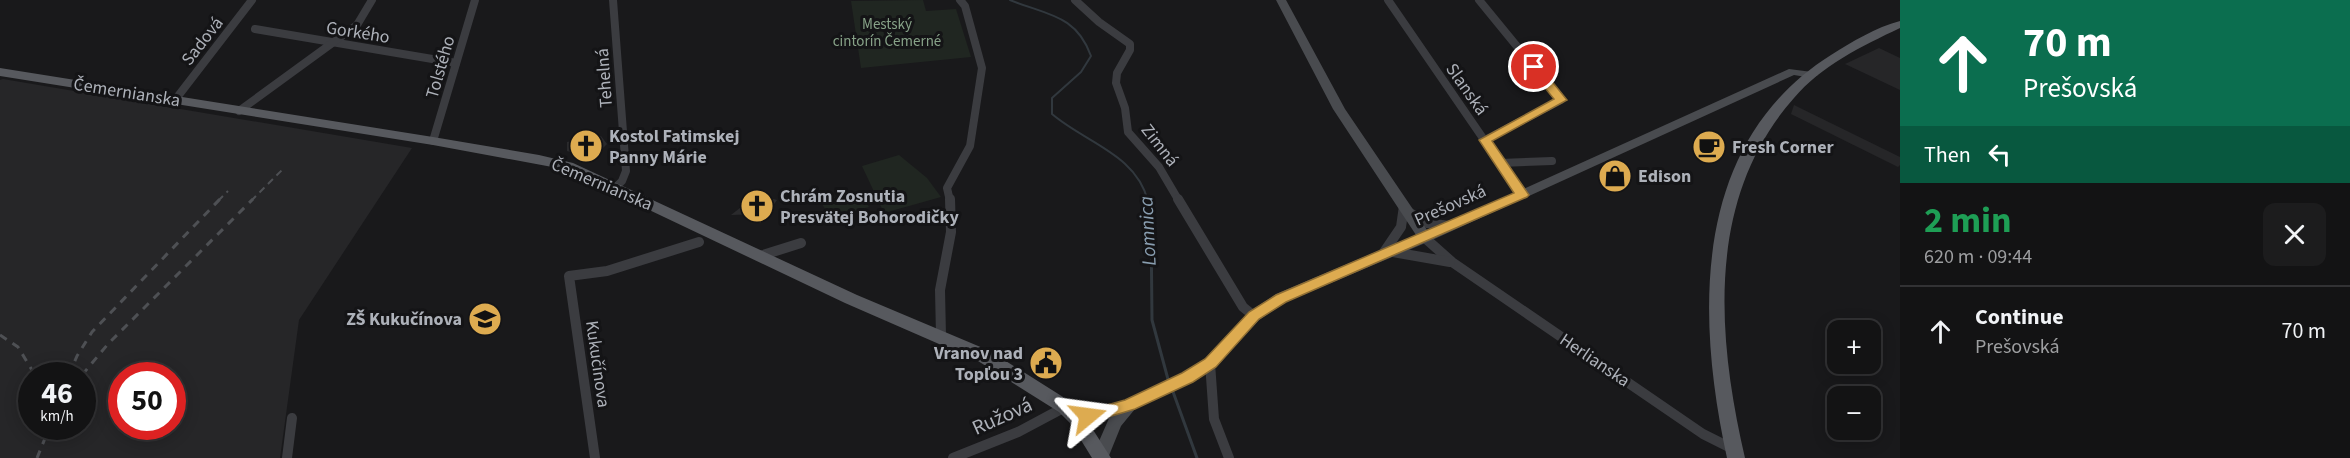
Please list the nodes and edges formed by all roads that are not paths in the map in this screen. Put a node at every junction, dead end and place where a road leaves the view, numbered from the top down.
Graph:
1 (252, 0) edge
2 (372, 0) edge
3 (474, 0) edge
4 (613, 0) edge
5 (960, 0) edge
6 (1075, 0) edge
7 (1281, 0) edge
8 (1388, 0) edge
9 (1479, 0) edge
10 (1900, 24) edge
11 (255, 29) dead end
12 (331, 43) junction
13 (456, 63) junction
14 (2, 73) edge
15 (1812, 75) junction
16 (175, 100) junction
17 (240, 111) junction
18 (1485, 140) junction
19 (433, 141) junction
20 (1552, 161) dead end
21 (1500, 163) junction
22 (616, 187) junction
23 (1522, 195) junction
24 (1407, 208) junction
25 (1449, 226) junction
26 (1425, 238) junction
27 (699, 242) dead end
28 (801, 243) dead end
29 (1386, 253) junction
30 (760, 256) junction
31 (1452, 262) junction
32 (1254, 316) junction
33 (941, 336) junction
34 (1210, 363) junction
35 (1129, 405) junction
36 (1071, 413) junction
37 (292, 418) dead end
38 (1735, 453) edge
39 (1102, 457) edge
40 (287, 458) edge
41 (595, 458) edge
42 (953, 458) edge
43 (1229, 458) edge

1 - 16 street, Sadová
2 - 12 street
3 - 13 street, Tolstého
4 - 22 street, Tehelná
5 - 33 street
6 - 32 street, Zimná
7 - 24 main road, Herlianska
8 - 18 street, Slanská
9 - 18 street
10 - 15 main road
11 - 12 street, Gorkého
12 - 13 street, Gorkého
12 - 17 street
13 - 19 street, Tolstého
14 - 16 main road, Čemernianska
15 - 23 main road, Prešovská
15 - 38 main road
16 - 17 main road, Čemernianska
17 - 19 main road, Čemernianska
18 - 21 street, Slanská
19 - 22 main road, Čemernianska
20 - 21 street
21 - 23 street, Slanská
22 - 30 main road, Čemernianska
23 - 25 main road, Prešovská
24 - 25 street
24 - 26 main road, Herlianska
24 - 29 street
25 - 26 main road, Prešovská
26 - 29 main road, Prešovská
26 - 31 street, Herlianska
27 - 41 street, Kukučínova
28 - 30 street
29 - 31 street, Herlianska
29 - 32 main road, Prešovská
30 - 33 main road, Čemernianska
31 - 38 street, Herlianska
32 - 34 main road, Prešovská
33 - 36 main road, Čemernianska
34 - 35 main road, Prešovská
34 - 43 street
35 - 36 main road, Prešovská
35 - 39 main road
36 - 39 main road, Čemernianska
36 - 42 street, Ružová
37 - 40 street

